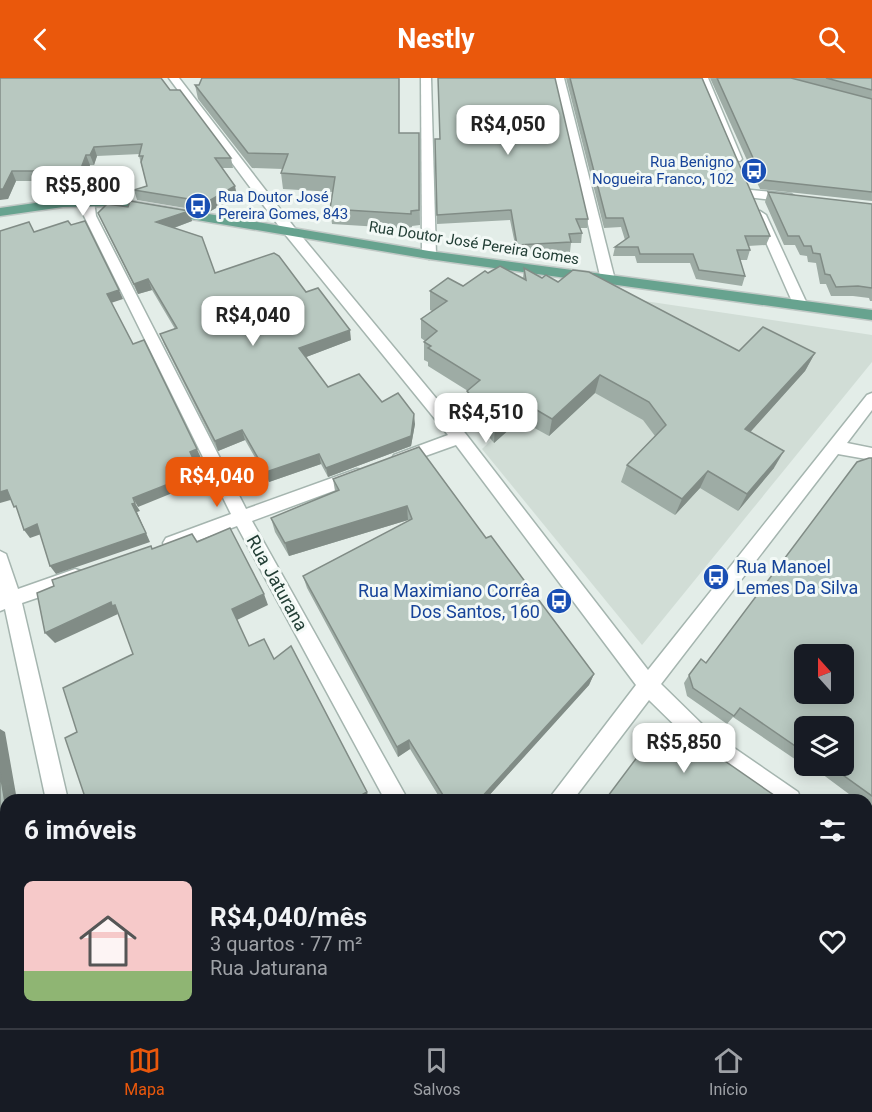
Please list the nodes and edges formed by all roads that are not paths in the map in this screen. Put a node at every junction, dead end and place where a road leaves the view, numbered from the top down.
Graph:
1 (174, 78) edge
2 (426, 78) edge
3 (560, 78) edge
4 (703, 78) edge
5 (746, 184) junction
6 (806, 200) edge
7 (88, 201) junction
8 (0, 212) edge
9 (289, 230) junction
10 (429, 255) junction
11 (608, 280) junction
12 (801, 306) junction
13 (872, 315) edge
14 (872, 399) edge
15 (459, 437) junction
16 (834, 447) junction
17 (872, 454) edge
18 (242, 519) junction
19 (154, 549) edge
20 (0, 559) edge
21 (89, 572) edge
22 (6, 601) edge
23 (648, 685) junction
24 (55, 794) edge
25 (394, 794) edge
26 (564, 794) edge
27 (782, 794) edge

1 - 9 street
2 - 10 street
3 - 11 street
4 - 5 street
5 - 6 street
5 - 12 street
7 - 8 main road, Rua Doutor José Pereira Gomes
7 - 9 main road, Rua Doutor José Pereira Gomes
7 - 18 street, Rua Jaturana
9 - 10 main road, Rua Doutor José Pereira Gomes
9 - 15 street
10 - 11 main road, Rua Doutor José Pereira Gomes
11 - 12 main road, Rua Doutor José Pereira Gomes
12 - 13 main road, Rua Doutor José Pereira Gomes
14 - 16 street
15 - 18 street
15 - 23 street
16 - 17 street
16 - 23 street
18 - 19 street
18 - 25 street, Rua Jaturana
20 - 22 street
21 - 22 street
22 - 24 street
23 - 26 street
23 - 27 street

